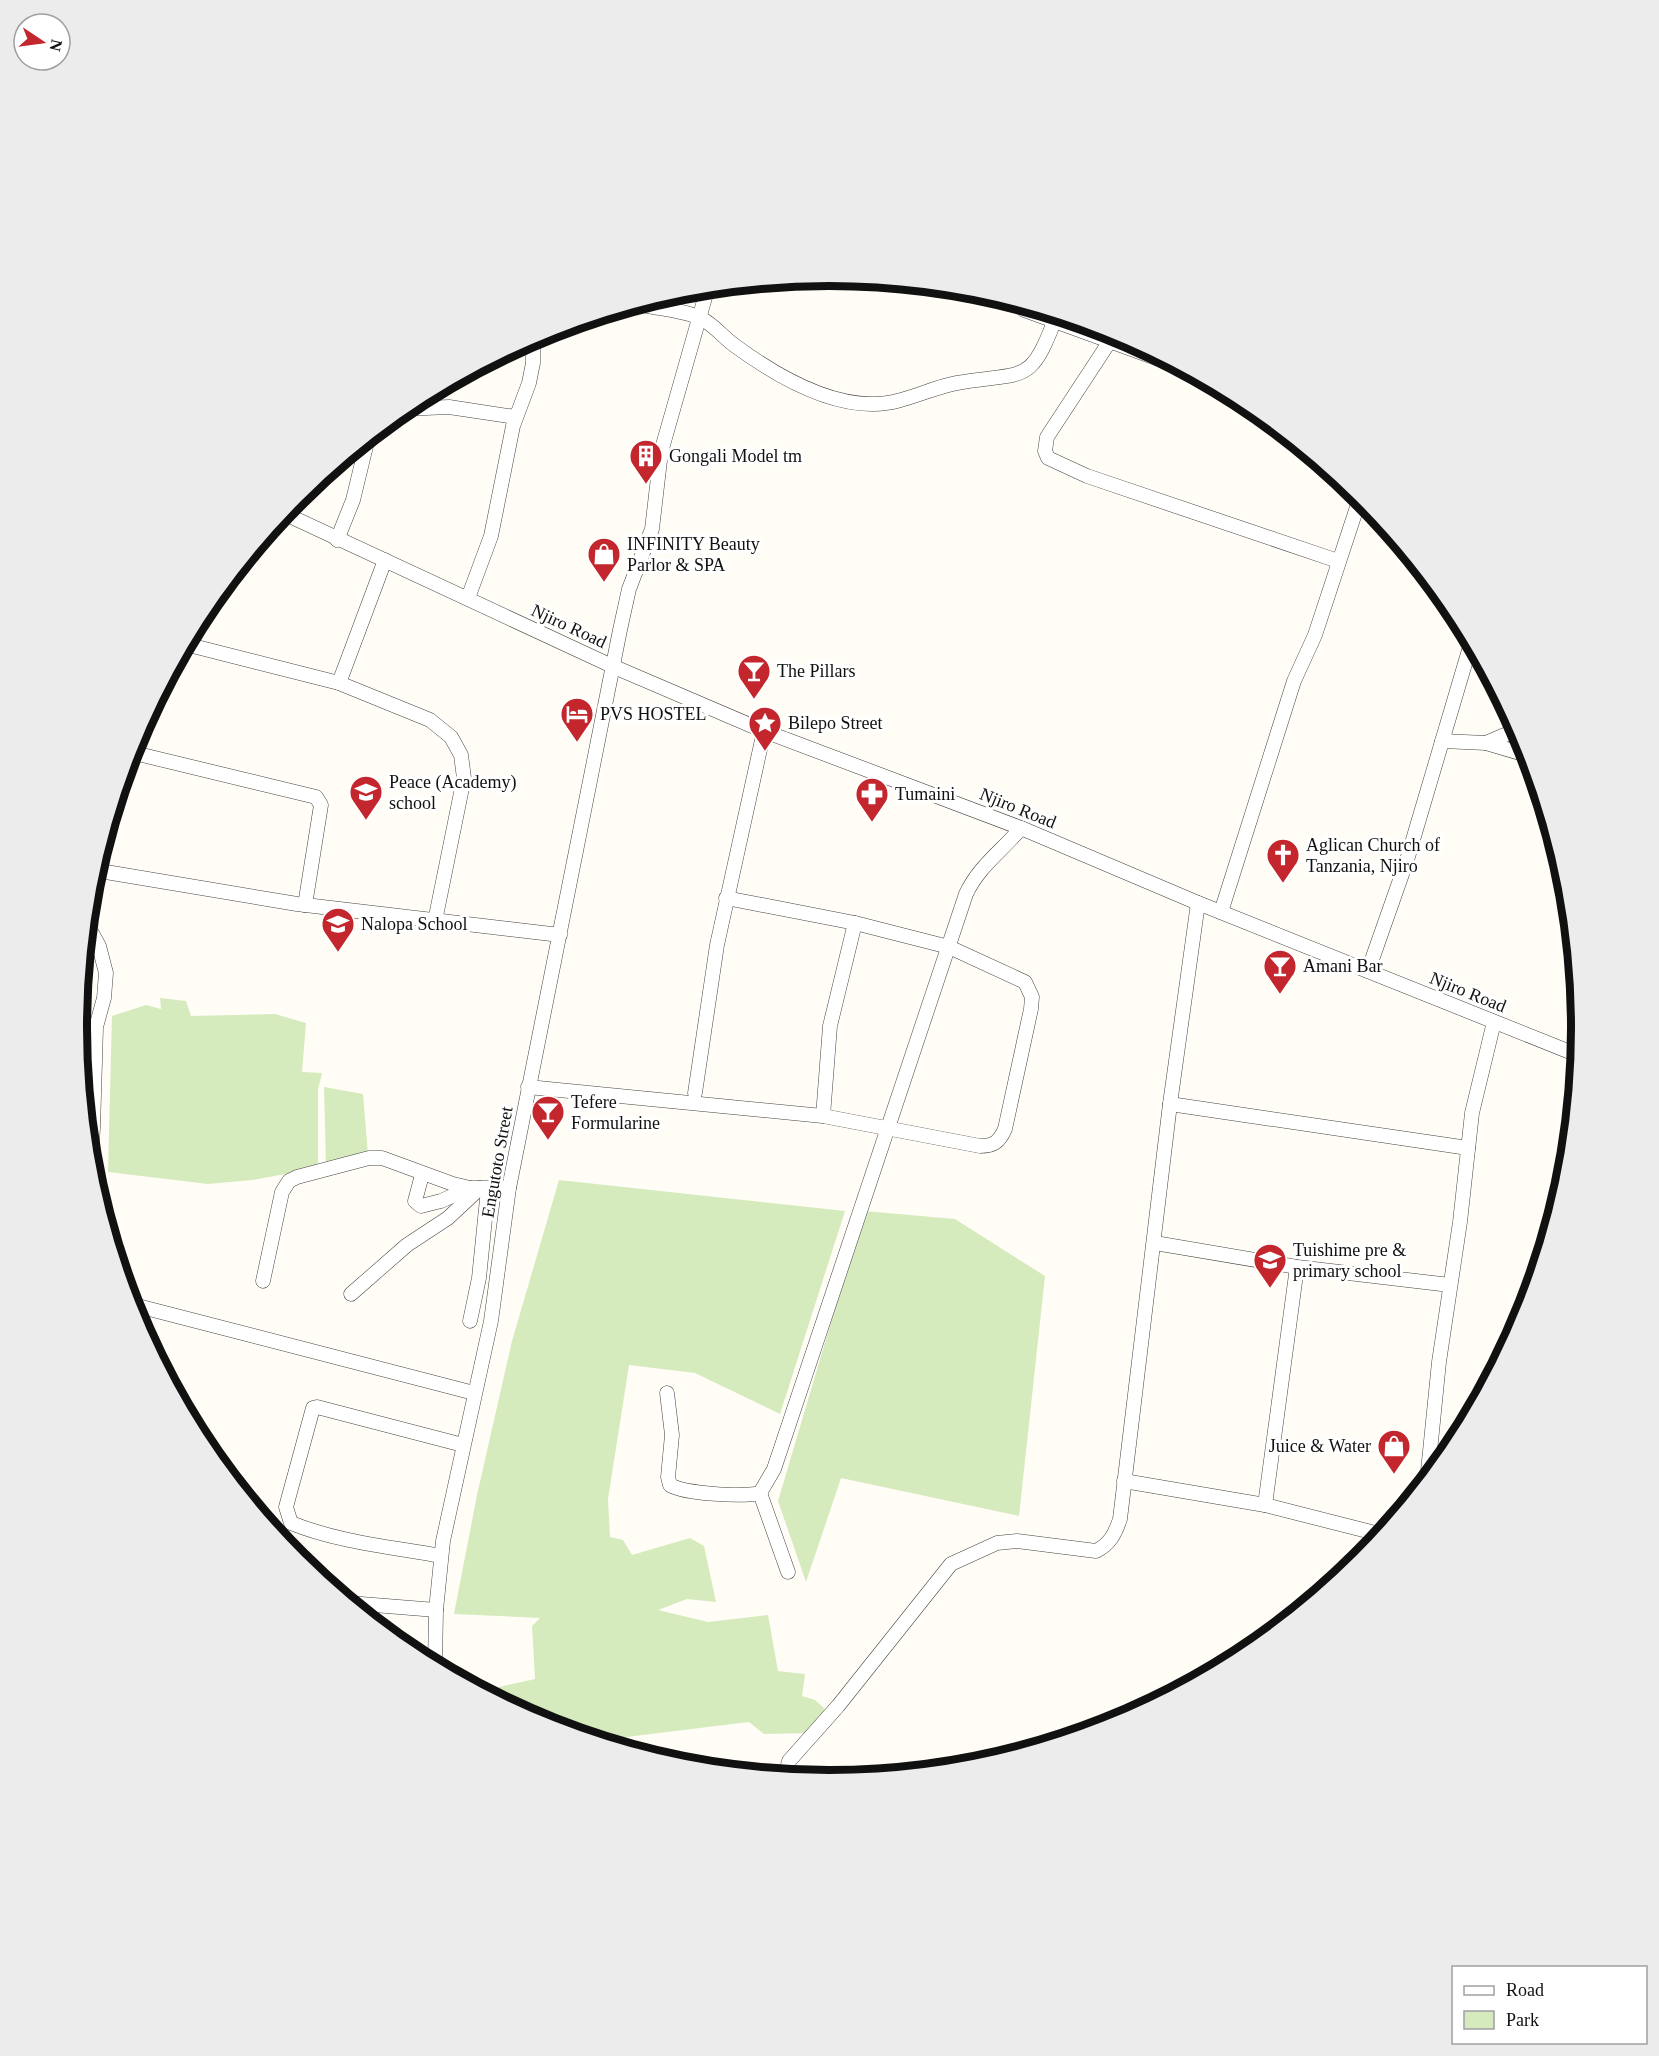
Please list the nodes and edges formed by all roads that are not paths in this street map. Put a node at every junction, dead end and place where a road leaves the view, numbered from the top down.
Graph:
1 (706, 297) edge
2 (652, 308) edge
3 (701, 318) junction
4 (1055, 321) edge
5 (1102, 337) edge
6 (1110, 341) junction
7 (1120, 344) edge
8 (533, 347) edge
9 (421, 408) edge
10 (515, 417) junction
11 (365, 449) edge
12 (1358, 507) edge
13 (291, 517) edge
14 (337, 540) junction
15 (385, 560) junction
16 (1338, 561) junction
17 (468, 598) junction
18 (193, 646) edge
19 (1469, 650) edge
20 (612, 666) junction
21 (339, 683) junction
22 (764, 731) junction
23 (1510, 733) edge
24 (1442, 741) junction
25 (1486, 743) junction
26 (1518, 753) edge
27 (140, 754) edge
28 (1021, 828) junction
29 (104, 872) edge
30 (726, 898) junction
31 (1198, 903) junction
32 (305, 905) junction
33 (1221, 912) junction
34 (435, 921) junction
35 (855, 923) junction
36 (93, 934) edge
37 (560, 935) junction
38 (949, 947) junction
39 (1368, 971) junction
40 (1494, 1022) junction
41 (1571, 1052) edge
42 (528, 1087) junction
43 (695, 1093) dead end
44 (1170, 1104) junction
45 (823, 1116) junction
46 (93, 1125) edge
47 (887, 1130) junction
48 (1468, 1148) junction
49 (422, 1175) junction
50 (479, 1188) junction
51 (509, 1188) junction
52 (1155, 1243) junction
53 (1297, 1267) junction
54 (263, 1281) dead end
55 (1450, 1286) junction
56 (351, 1294) dead end
57 (142, 1307) edge
58 (470, 1321) dead end
59 (474, 1393) junction
60 (667, 1393) dead end
61 (463, 1445) junction
62 (1429, 1466) edge
63 (1124, 1481) junction
64 (760, 1493) junction
65 (1265, 1505) junction
66 (1374, 1533) edge
67 (441, 1556) junction
68 (788, 1572) dead end
69 (361, 1604) edge
70 (436, 1610) junction
71 (435, 1657) edge
72 (787, 1769) edge

1 - 3 street, Engutoto Street
2 - 3 street
3 - 4 street
3 - 20 street, Engutoto Street
5 - 6 street
6 - 7 street
6 - 16 street
8 - 10 street
9 - 10 street
10 - 17 street
11 - 14 street
12 - 16 street
13 - 14 street, Njiro Road
14 - 15 street, Njiro Road
15 - 17 street, Njiro Road
15 - 21 street
16 - 33 street
17 - 20 street, Njiro Road
18 - 21 street
19 - 24 street
20 - 22 street, Njiro Road
20 - 37 street, Engutoto Street
21 - 34 street
22 - 28 street, Njiro Road
22 - 30 street
23 - 25 street
24 - 25 street
24 - 39 street
25 - 26 street
27 - 32 street
28 - 31 street, Njiro Road
28 - 38 street
29 - 32 street
30 - 35 street
30 - 43 street
31 - 33 street, Njiro Road
31 - 44 street
32 - 34 street
33 - 39 street, Njiro Road
34 - 37 street
35 - 38 street
35 - 45 street
36 - 46 street
37 - 42 street, Engutoto Street
38 - 47 street
38 - 47 street
39 - 40 street, Njiro Road
40 - 41 street, Njiro Road
40 - 48 street
42 - 45 street
42 - 51 street, Engutoto Street
44 - 48 street
44 - 52 street
45 - 47 street
47 - 64 street
48 - 55 street
49 - 50 street
49 - 50 street
49 - 54 street
50 - 51 street
50 - 56 street
50 - 58 street
51 - 59 street, Engutoto Street
52 - 53 street
52 - 63 street
53 - 55 street
53 - 65 street
55 - 62 street
57 - 59 street
59 - 61 street, Engutoto Street
60 - 64 street
61 - 67 street, Engutoto Street
61 - 67 street
63 - 65 street
63 - 72 street
64 - 68 street
65 - 66 street
67 - 70 street, Engutoto Street
69 - 70 street
70 - 71 street, Engutoto Street

